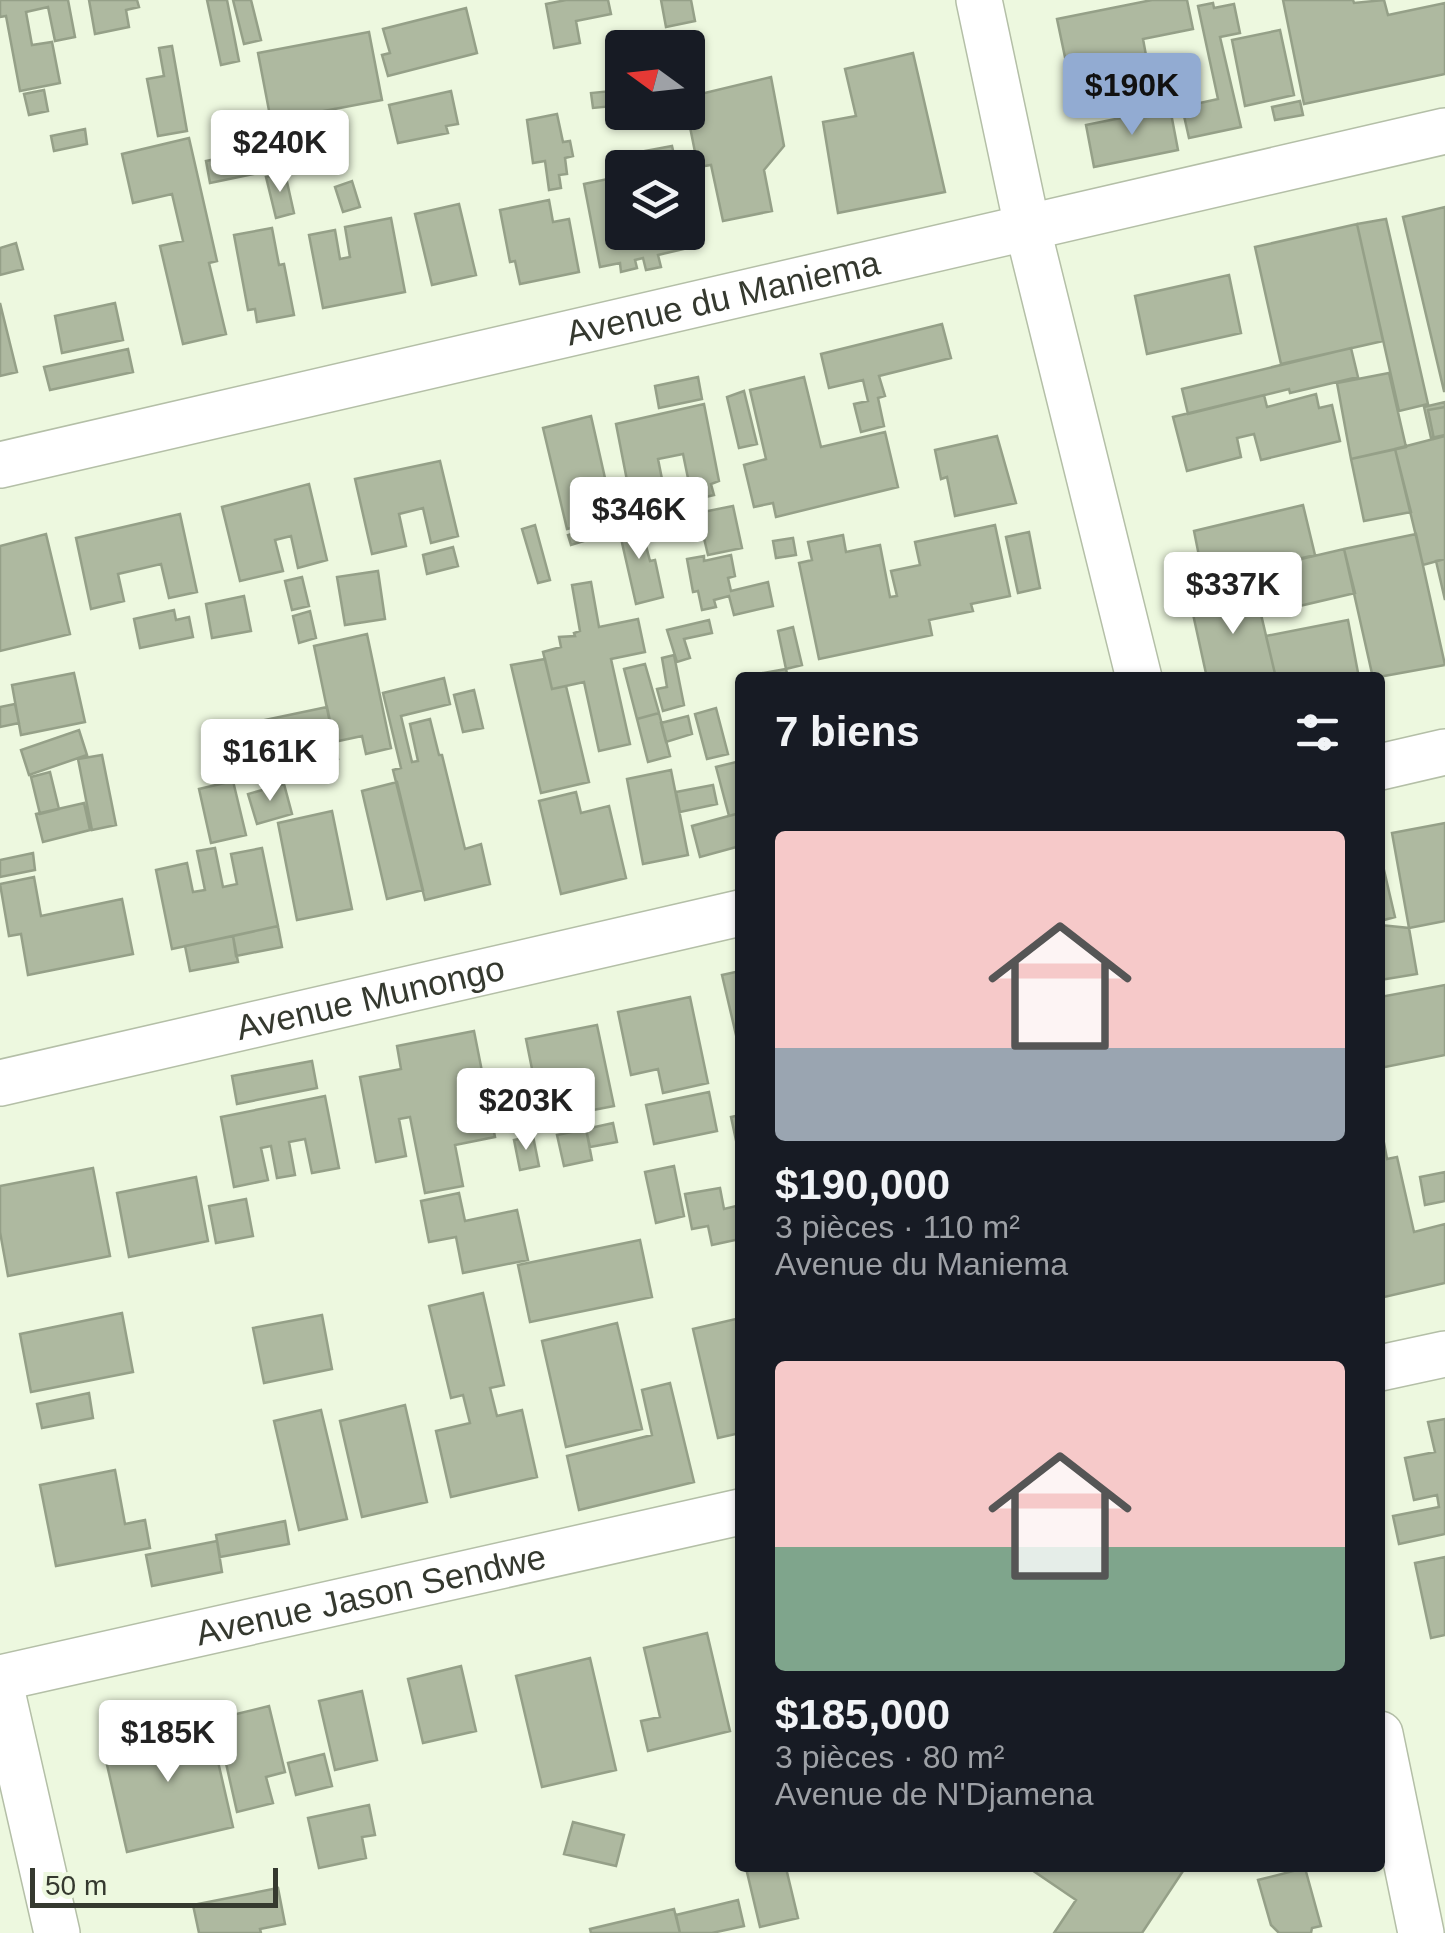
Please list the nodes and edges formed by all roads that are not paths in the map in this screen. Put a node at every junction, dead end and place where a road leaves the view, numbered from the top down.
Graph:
1 (978, 0) edge
2 (1445, 131) edge
3 (1027, 226) junction
4 (0, 465) edge
5 (1138, 672) edge
6 (1445, 752) edge
7 (1385, 766) edge
8 (735, 914) edge
9 (0, 1083) edge
10 (1445, 1354) edge
11 (1385, 1367) edge
12 (735, 1513) edge
13 (0, 1681) edge
14 (1385, 1758) edge
15 (57, 1933) edge
16 (1422, 1933) edge

1 - 3 street
2 - 3 street, Avenue du Maniema
3 - 4 street, Avenue du Maniema
3 - 5 street
6 - 7 street
8 - 9 street, Avenue Munongo
10 - 11 street
12 - 13 street, Avenue Jason Sendwe
13 - 15 street
14 - 16 street

